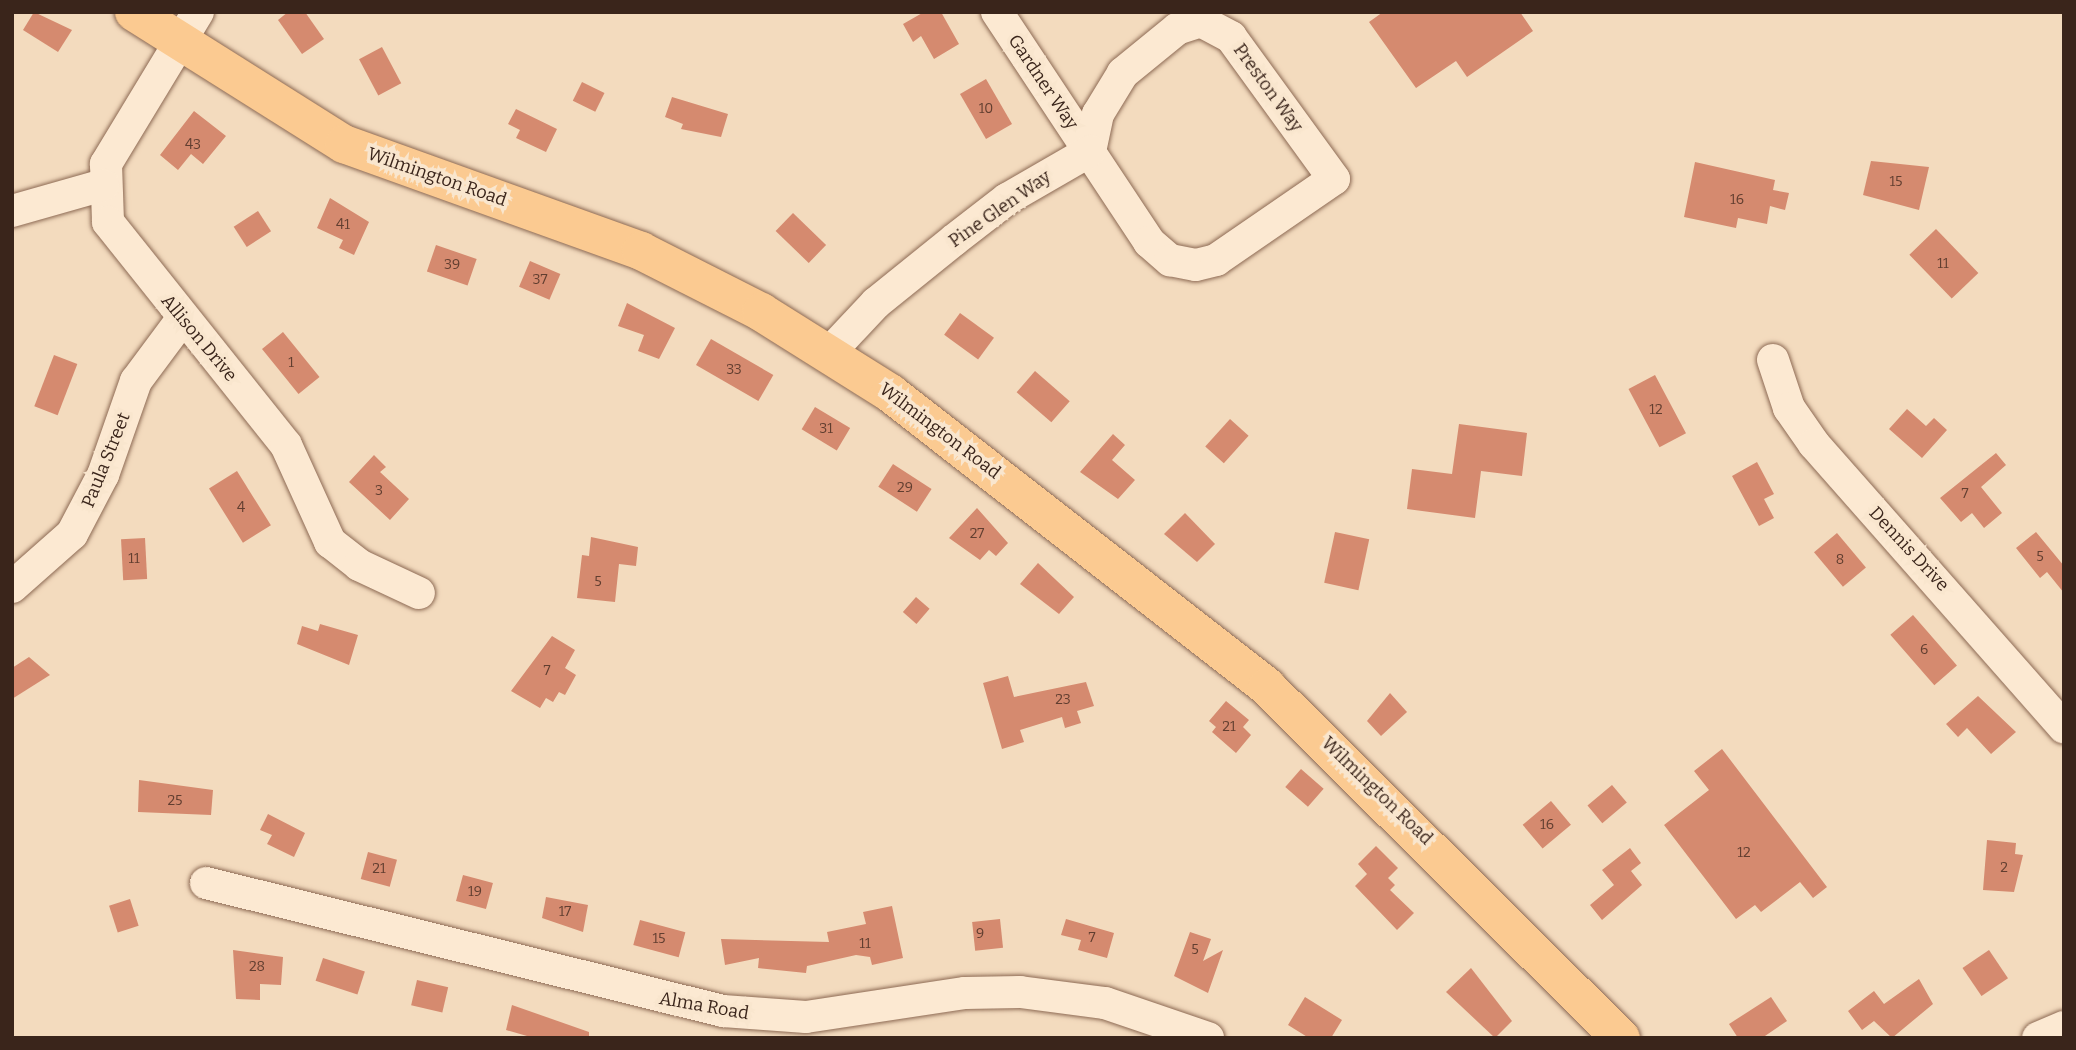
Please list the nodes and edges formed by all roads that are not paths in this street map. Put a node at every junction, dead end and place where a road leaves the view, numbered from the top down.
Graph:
1 (134, 12) edge
2 (997, 12) edge
3 (188, 27) edge
4 (1090, 151) junction
5 (103, 185) junction
6 (12, 211) edge
7 (182, 319) junction
8 (829, 353) junction
9 (1773, 360) dead end
10 (12, 587) edge
11 (419, 593) dead end
12 (2064, 727) edge
13 (205, 883) dead end
14 (2064, 1027) edge
15 (1208, 1038) edge
16 (1621, 1038) edge
17 (2038, 1038) edge

1 - 3 main road, Wilmington Road
2 - 4 street, Gardner Way
3 - 5 street, Allison Drive
3 - 8 main road, Wilmington Road
4 - 4 street, Preston Way
4 - 8 street, Pine Glen Way
5 - 6 street
5 - 7 street, Allison Drive
7 - 10 street, Paula Street
7 - 11 street, Allison Drive
8 - 16 main road, Wilmington Road
9 - 12 street, Dennis Drive
13 - 15 street, Alma Road
14 - 17 street

